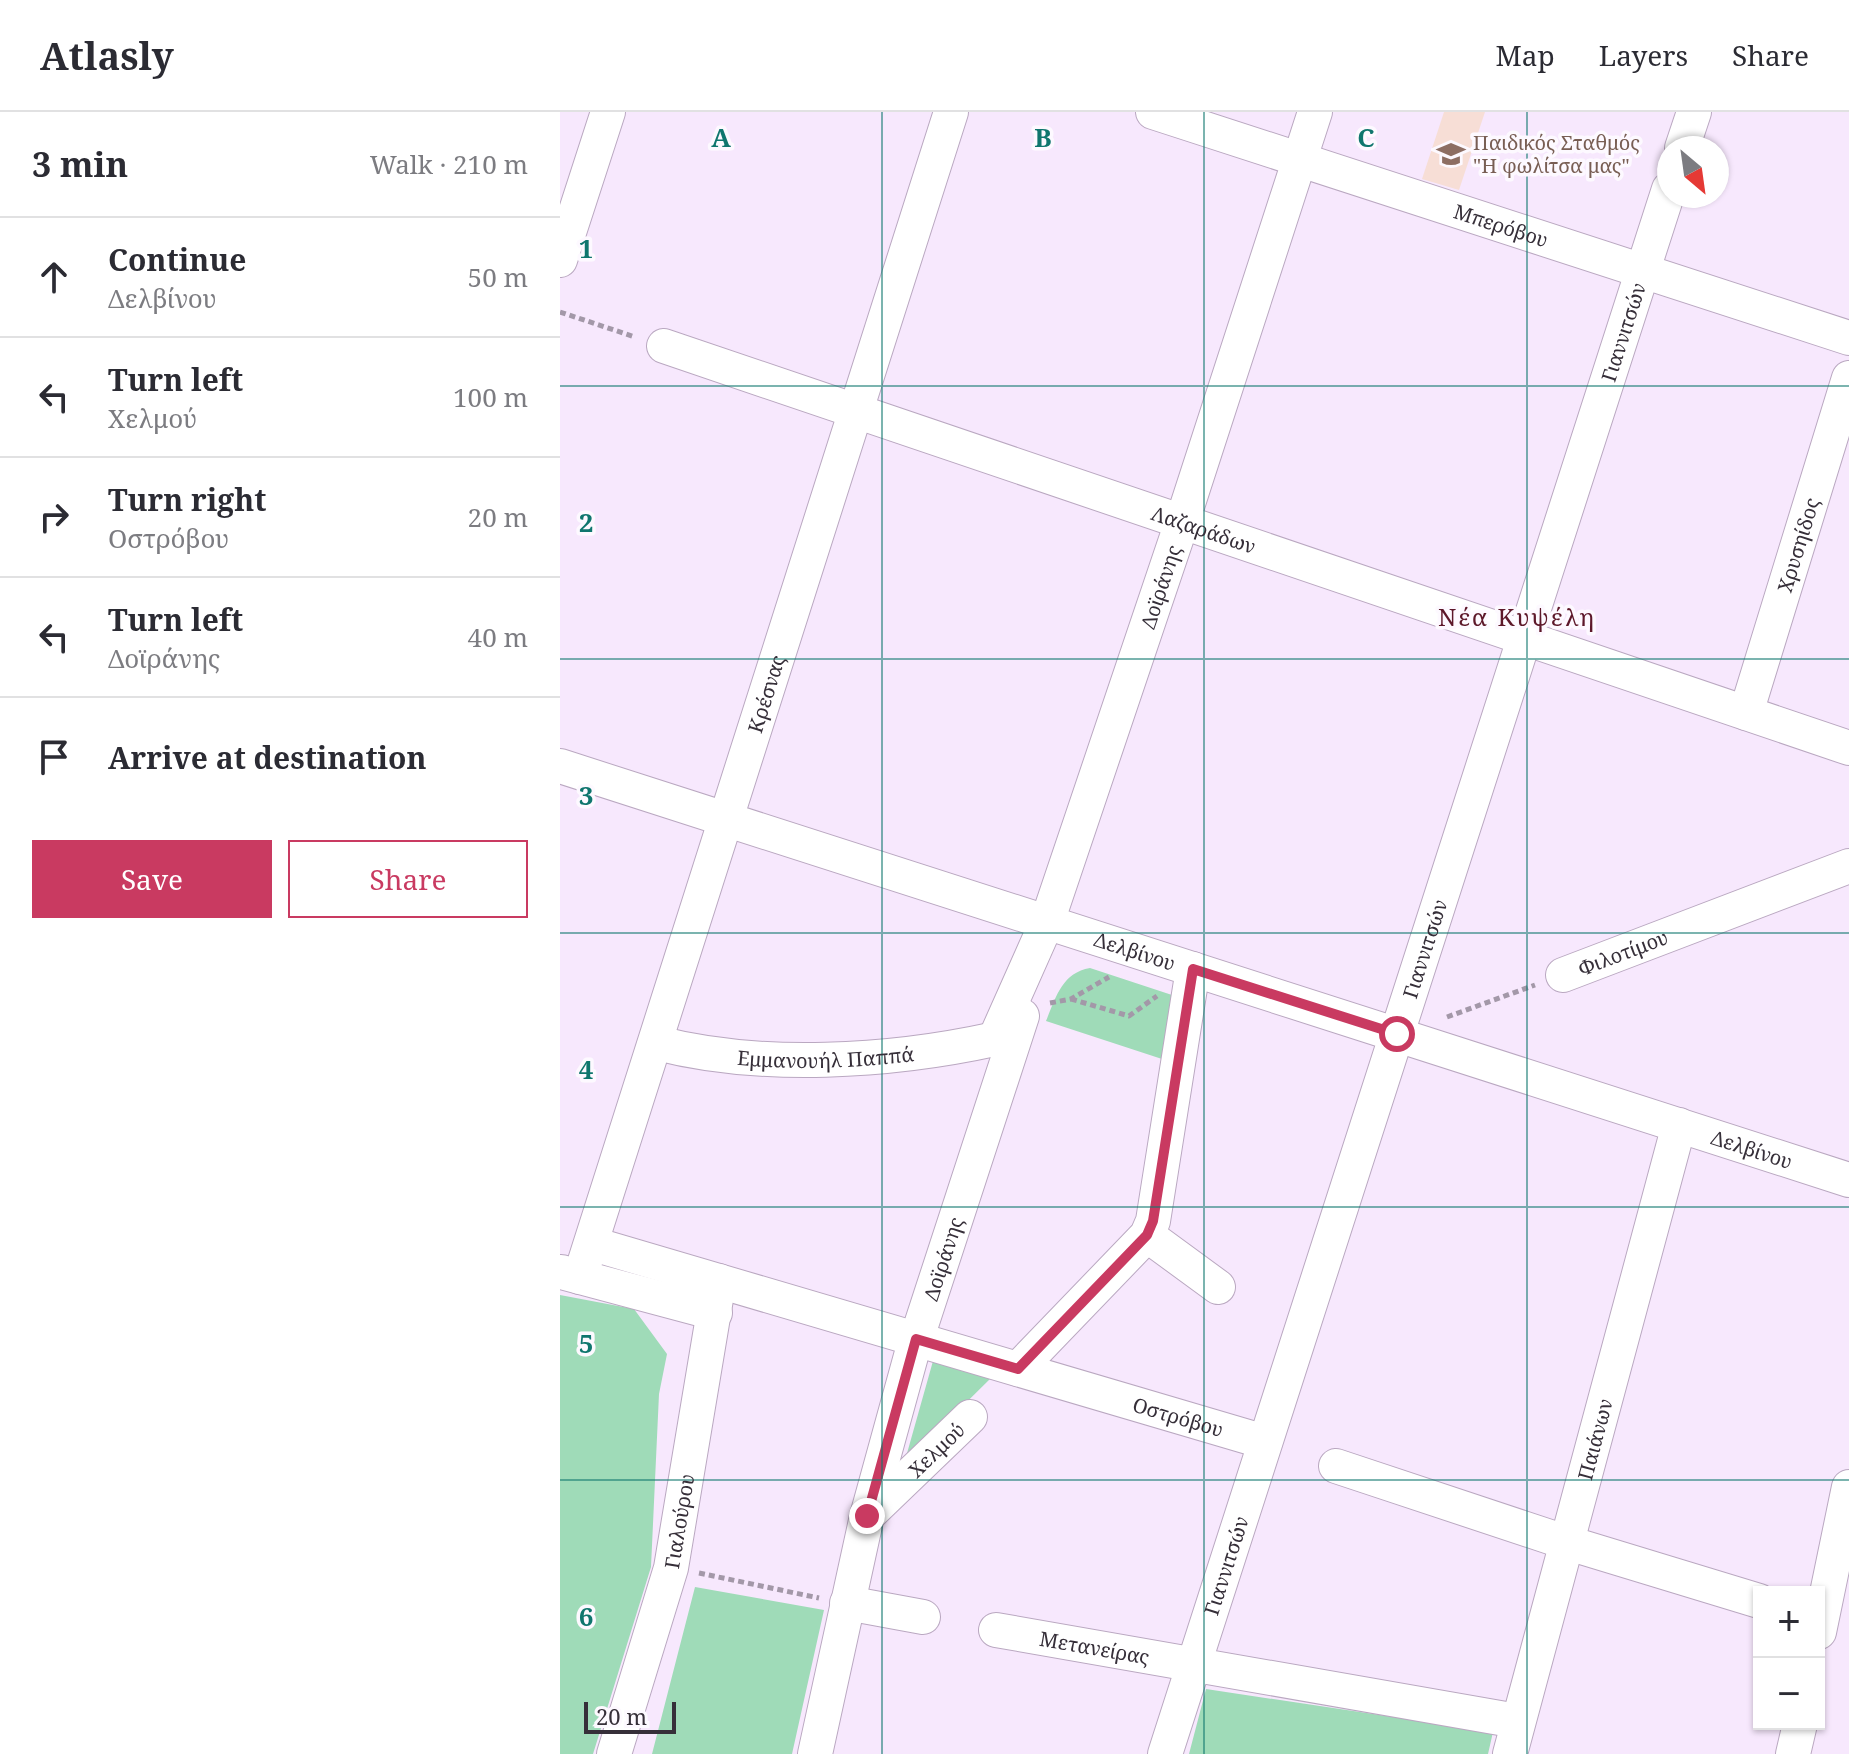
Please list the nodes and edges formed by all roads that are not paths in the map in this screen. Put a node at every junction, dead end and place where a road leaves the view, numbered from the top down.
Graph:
1 (608, 112) edge
2 (951, 112) edge
3 (1153, 112) edge
4 (1315, 112) edge
5 (1694, 112) edge
6 (1686, 136) edge
7 (1299, 160) junction
8 (1663, 208) edge
9 (567, 216) edge
10 (560, 260) edge
11 (1643, 271) junction
12 (1849, 338) edge
13 (664, 346) road end
14 (1849, 378) edge
15 (856, 412) junction
16 (1182, 522) junction
17 (1524, 638) junction
18 (1746, 713) junction
19 (1849, 748) edge
20 (560, 766) edge
21 (727, 819) junction
22 (1849, 866) edge
23 (1058, 925) junction
24 (1193, 969) junction
25 (1563, 975) road end
26 (1397, 1034) junction
27 (1003, 1042) junction
28 (657, 1043) junction
29 (1679, 1125) junction
30 (1849, 1180) edge
31 (1147, 1235) junction
32 (593, 1244) junction
33 (570, 1274) edge
34 (1218, 1287) dead end
35 (717, 1297) junction
36 (916, 1339) junction
37 (1018, 1369) junction
38 (970, 1417) dead end
39 (1265, 1442) junction
40 (1336, 1466) dead end
41 (1849, 1487) edge
42 (867, 1516) junction
43 (1565, 1542) junction
44 (1753, 1599) edge
45 (847, 1603) junction
46 (923, 1617) dead end
47 (1827, 1625) edge
48 (996, 1630) dead end
49 (1193, 1666) junction
50 (1517, 1721) junction
51 (1799, 1730) edge
52 (614, 1754) edge
53 (815, 1754) edge
54 (1165, 1754) edge
55 (1510, 1754) edge
56 (1793, 1754) edge

1 - 9 street
2 - 15 street, Κρέσνας
3 - 7 street, Μπερόβου
4 - 7 street, Δοϊράνης
5 - 6 street
7 - 11 street, Μπερόβου
7 - 16 street, Δοϊράνης
8 - 11 street, Γιαννιτσών
9 - 10 street
11 - 12 street, Μπερόβου
11 - 17 street, Γιαννιτσών
13 - 15 street, Λαζαράδων
14 - 18 street, Χρυσηίδος
15 - 16 street, Λαζαράδων
15 - 21 street, Κρέσνας
16 - 17 street, Λαζαράδων
16 - 23 street, Δοϊράνης
17 - 18 street, Λαζαράδων
17 - 26 street, Γιαννιτσών
18 - 19 street, Λαζαράδων
20 - 21 street, Δελβίνου
21 - 23 street, Δελβίνου
21 - 28 street, Κρέσνας
22 - 25 street, Φιλοτίμου
23 - 24 street, Δελβίνου
23 - 27 street, Δοϊράνης
24 - 26 street, Δελβίνου
24 - 31 street
26 - 29 street, Δελβίνου
26 - 39 street, Γιαννιτσών
27 - 28 street, Εμμανουήλ Παππά
27 - 36 street, Δοϊράνης
28 - 32 street, Κρέσνας
29 - 30 street, Δελβίνου
29 - 43 street, Παιάνων
31 - 34 street
31 - 37 street
32 - 33 street, Κρέσνας
32 - 35 street, Οστρόβου
33 - 35 street, Οστρόβου
35 - 36 street, Οστρόβου
35 - 52 street, Γιαλούρου
36 - 37 street, Οστρόβου
36 - 42 street, Δοϊράνης
37 - 39 street, Οστρόβου
38 - 42 street, Χελμού
39 - 49 street, Γιαννιτσών
40 - 43 street
41 - 47 street
42 - 45 street, Δοϊράνης
43 - 44 street
43 - 50 street, Παιάνων
45 - 46 street
45 - 53 street, Δοϊράνης
48 - 49 street, Μετανείρας
49 - 50 street, Μετανείρας
49 - 54 street, Γιαννιτσών
50 - 55 street, Παιάνων
51 - 56 street

